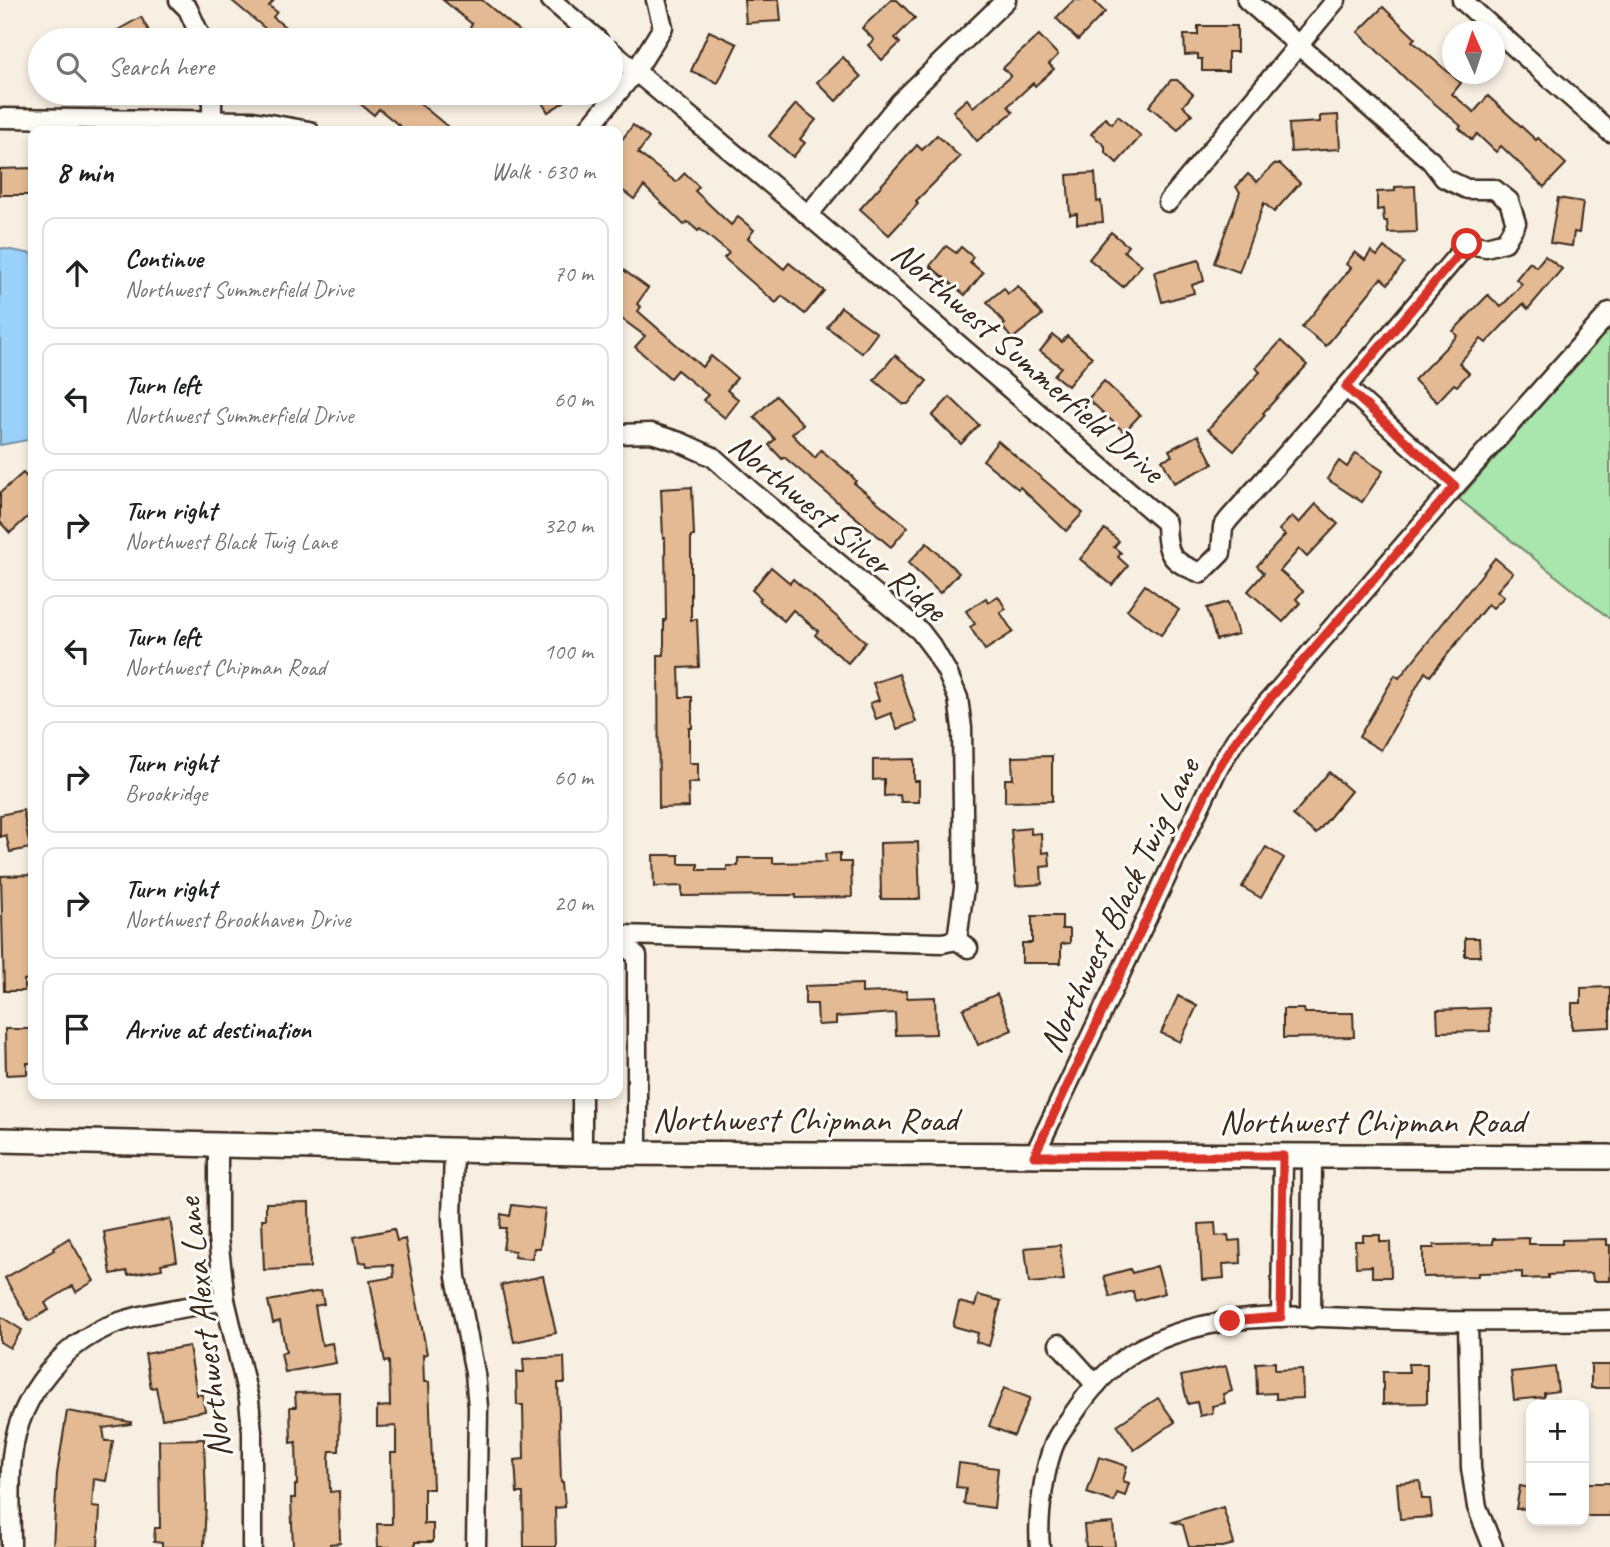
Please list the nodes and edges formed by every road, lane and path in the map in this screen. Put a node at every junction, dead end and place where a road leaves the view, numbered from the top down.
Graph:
1 (179, 0) edge
2 (551, 0) edge
3 (656, 0) edge
4 (1006, 0) edge
5 (1247, 0) edge
6 (1336, 0) edge
7 (1462, 0) edge
8 (197, 28) edge
9 (584, 28) edge
10 (1298, 47) junction
11 (623, 62) edge
12 (635, 72) junction
13 (623, 86) edge
14 (212, 105) edge
15 (608, 105) edge
16 (0, 118) edge
17 (212, 120) junction
18 (281, 126) edge
19 (590, 126) edge
20 (1610, 132) edge
21 (1168, 202) dead end
22 (808, 215) junction
23 (1610, 312) edge
24 (1346, 387) junction
25 (623, 434) edge
26 (1455, 486) junction
27 (623, 938) edge
28 (623, 943) edge
29 (582, 1099) edge
30 (0, 1140) edge
31 (218, 1145) junction
32 (454, 1151) junction
33 (582, 1153) junction
34 (636, 1153) junction
35 (1034, 1156) junction
36 (1283, 1156) junction
37 (1311, 1156) junction
38 (1610, 1157) edge
39 (226, 1300) junction
40 (1281, 1317) junction
41 (1311, 1318) junction
42 (1610, 1320) edge
43 (1468, 1322) junction
44 (1059, 1344) dead end
45 (1096, 1385) junction
46 (11, 1547) edge
47 (252, 1547) edge
48 (476, 1547) edge
49 (1040, 1547) edge
50 (1493, 1547) edge

1 - 8 street
2 - 9 street
3 - 12 street
4 - 22 street
5 - 10 street, Northwest Summerfield Drive
6 - 10 street
7 - 20 street
10 - 21 street
10 - 24 street, Northwest Summerfield Drive
11 - 12 street, Northwest Summerfield Drive
12 - 13 street
12 - 22 street, Northwest Summerfield Drive
14 - 17 street
15 - 19 street
16 - 17 street
17 - 18 street
22 - 24 street, Northwest Summerfield Drive
23 - 26 street, Northwest Black Twig Lane
24 - 26 street
25 - 27 street, Northwest Silver Ridge
26 - 35 street, Northwest Black Twig Lane
28 - 34 street
29 - 33 street
30 - 31 main road, Northwest Chipman Road
31 - 32 main road, Northwest Chipman Road
31 - 39 street, Northwest Alexa Lane
32 - 33 main road, Northwest Chipman Road
32 - 48 street
33 - 34 main road, Northwest Chipman Road
34 - 35 main road, Northwest Chipman Road
35 - 36 main road, Northwest Chipman Road
36 - 37 main road, Northwest Chipman Road
36 - 40 street
37 - 38 main road, Northwest Chipman Road
37 - 41 street
39 - 46 street
39 - 47 street, Northwest Alexa Lane
40 - 41 street
40 - 45 street
41 - 43 street
42 - 43 street
43 - 50 street
44 - 45 street
45 - 49 street

